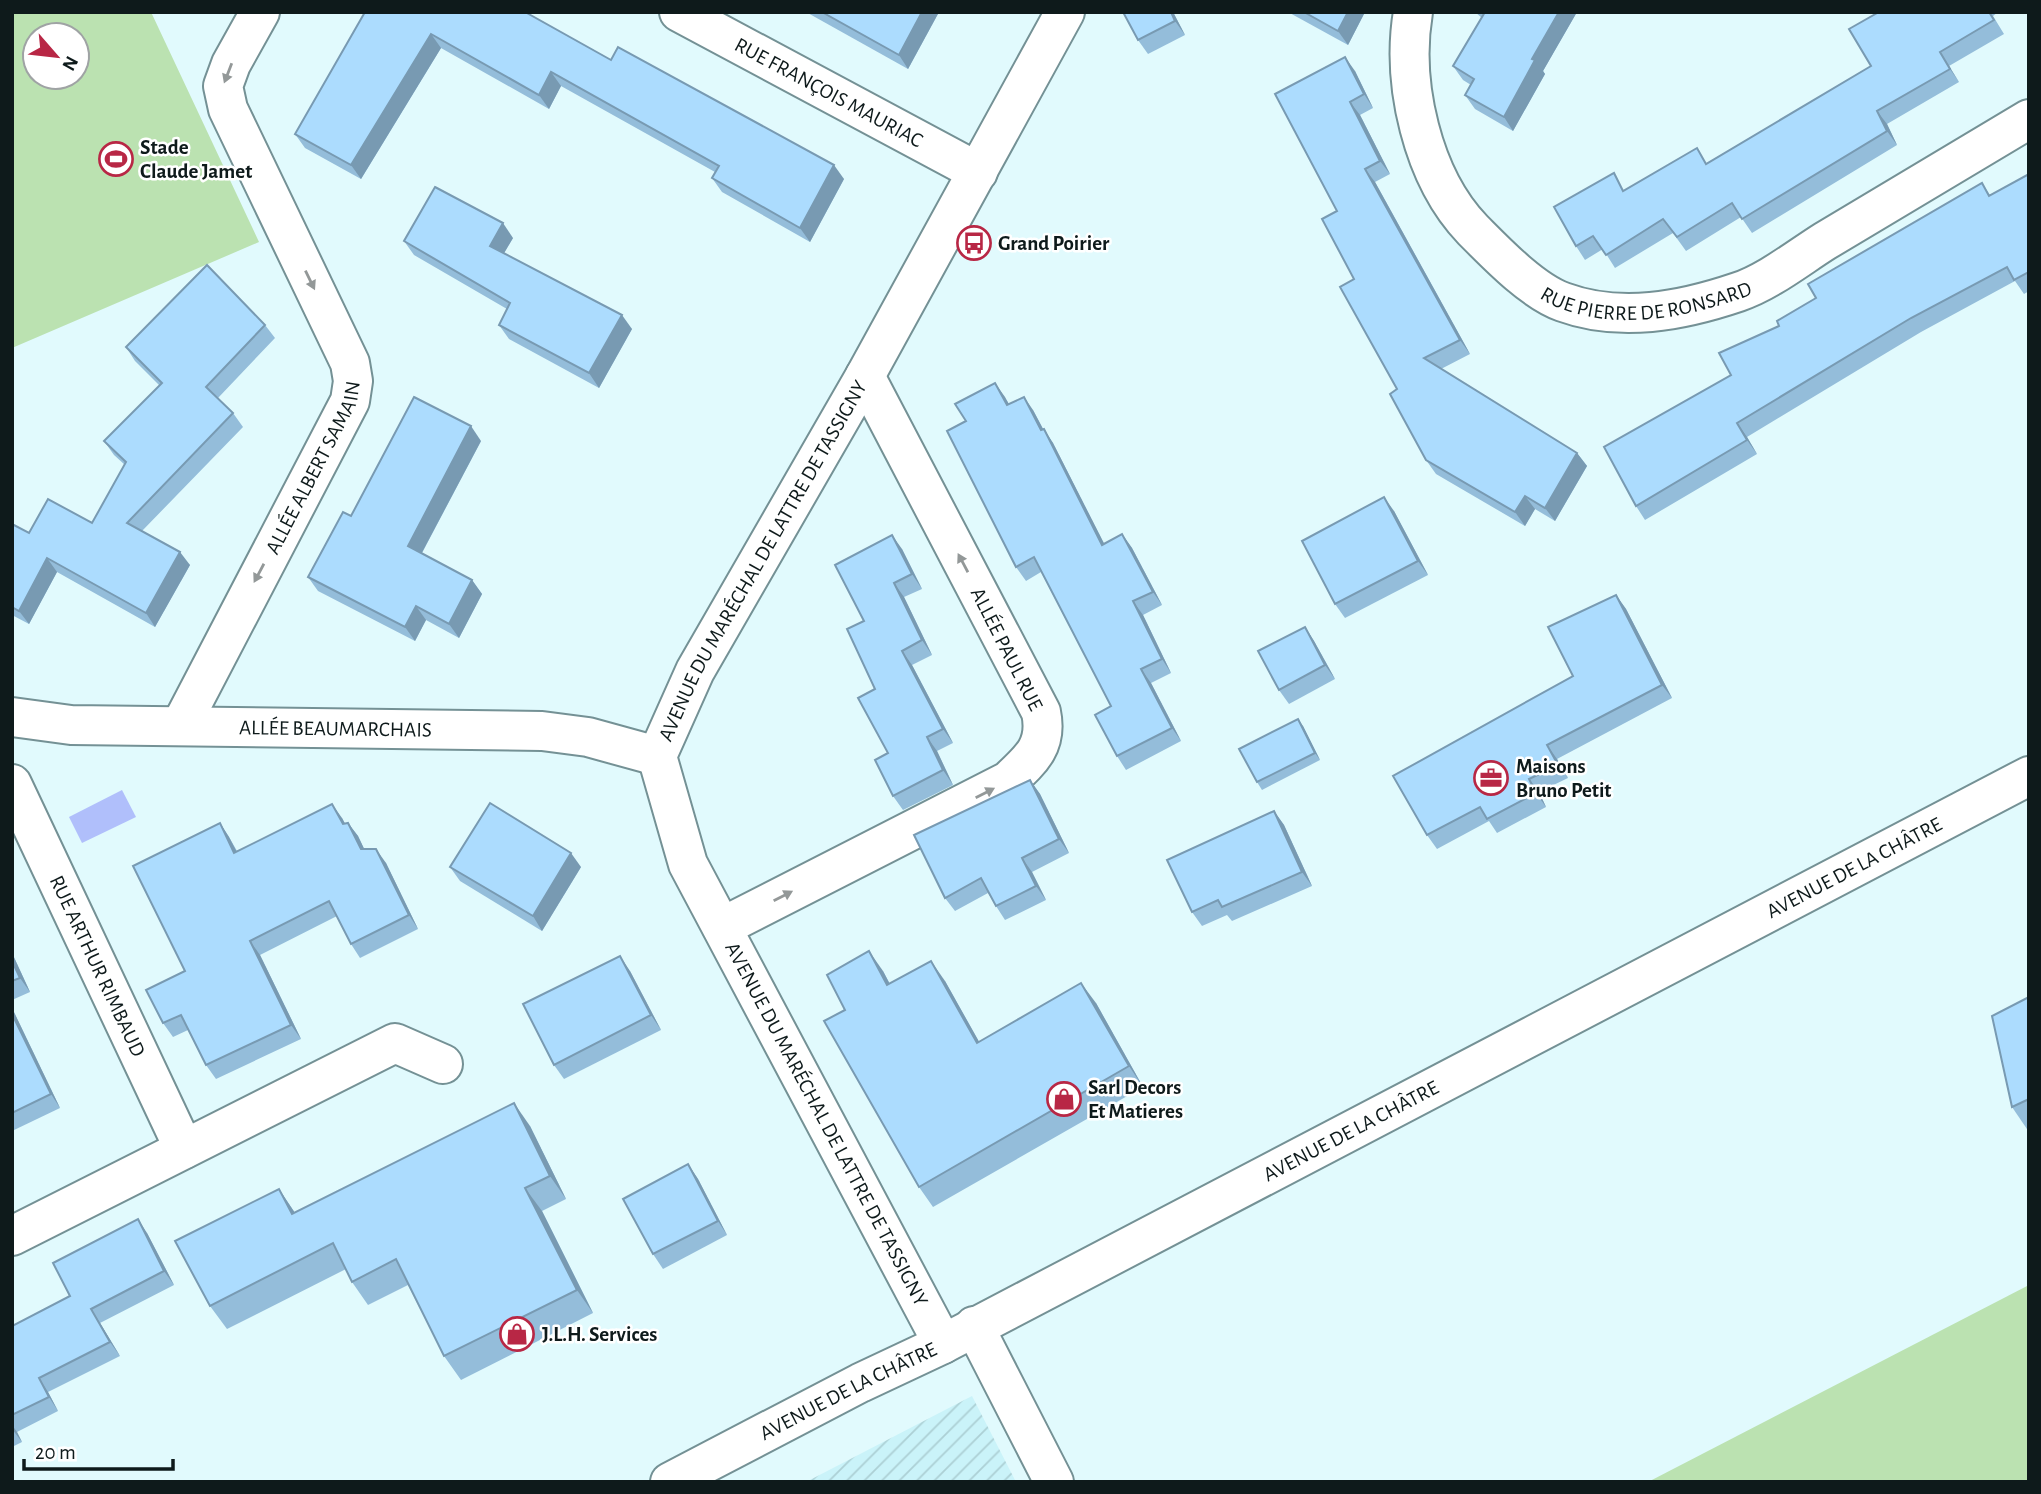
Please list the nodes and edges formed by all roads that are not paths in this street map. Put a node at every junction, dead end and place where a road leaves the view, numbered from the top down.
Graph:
1 (260, 12) edge
2 (679, 12) edge
3 (1065, 12) edge
4 (1413, 12) edge
5 (2029, 119) edge
6 (978, 172) junction
7 (865, 376) junction
8 (12, 717) edge
9 (181, 725) junction
10 (657, 756) junction
11 (2029, 776) edge
12 (12, 784) edge
13 (722, 927) junction
14 (443, 1064) dead end
15 (184, 1149) junction
16 (12, 1236) edge
17 (958, 1335) junction
18 (670, 1482) edge
19 (1054, 1482) edge

1 -> 9 street, ALLÉE ALBERT SAMAIN
2 - 6 street, RUE FRANÇOIS MAURIAC
3 - 6 street, AVENUE DU MARÉCHAL DE LATTRE DE TASSIGNY
4 - 5 street, RUE PIERRE DE RONSARD
6 - 7 street, AVENUE DU MARÉCHAL DE LATTRE DE TASSIGNY
7 - 10 street, AVENUE DU MARÉCHAL DE LATTRE DE TASSIGNY
13 -> 7 street, ALLÉE PAUL RUE
8 - 9 street, ALLÉE BEAUMARCHAIS
9 - 10 street, ALLÉE BEAUMARCHAIS
10 - 13 street, AVENUE DU MARÉCHAL DE LATTRE DE TASSIGNY
11 - 17 street, AVENUE DE LA CHÂTRE
12 - 15 street, RUE ARTHUR RIMBAUD
13 - 17 street, AVENUE DU MARÉCHAL DE LATTRE DE TASSIGNY
14 - 15 street
15 - 16 street
17 - 18 street, AVENUE DE LA CHÂTRE
17 - 19 street, AVENUE DU MARÉCHAL DE LATTRE DE TASSIGNY

